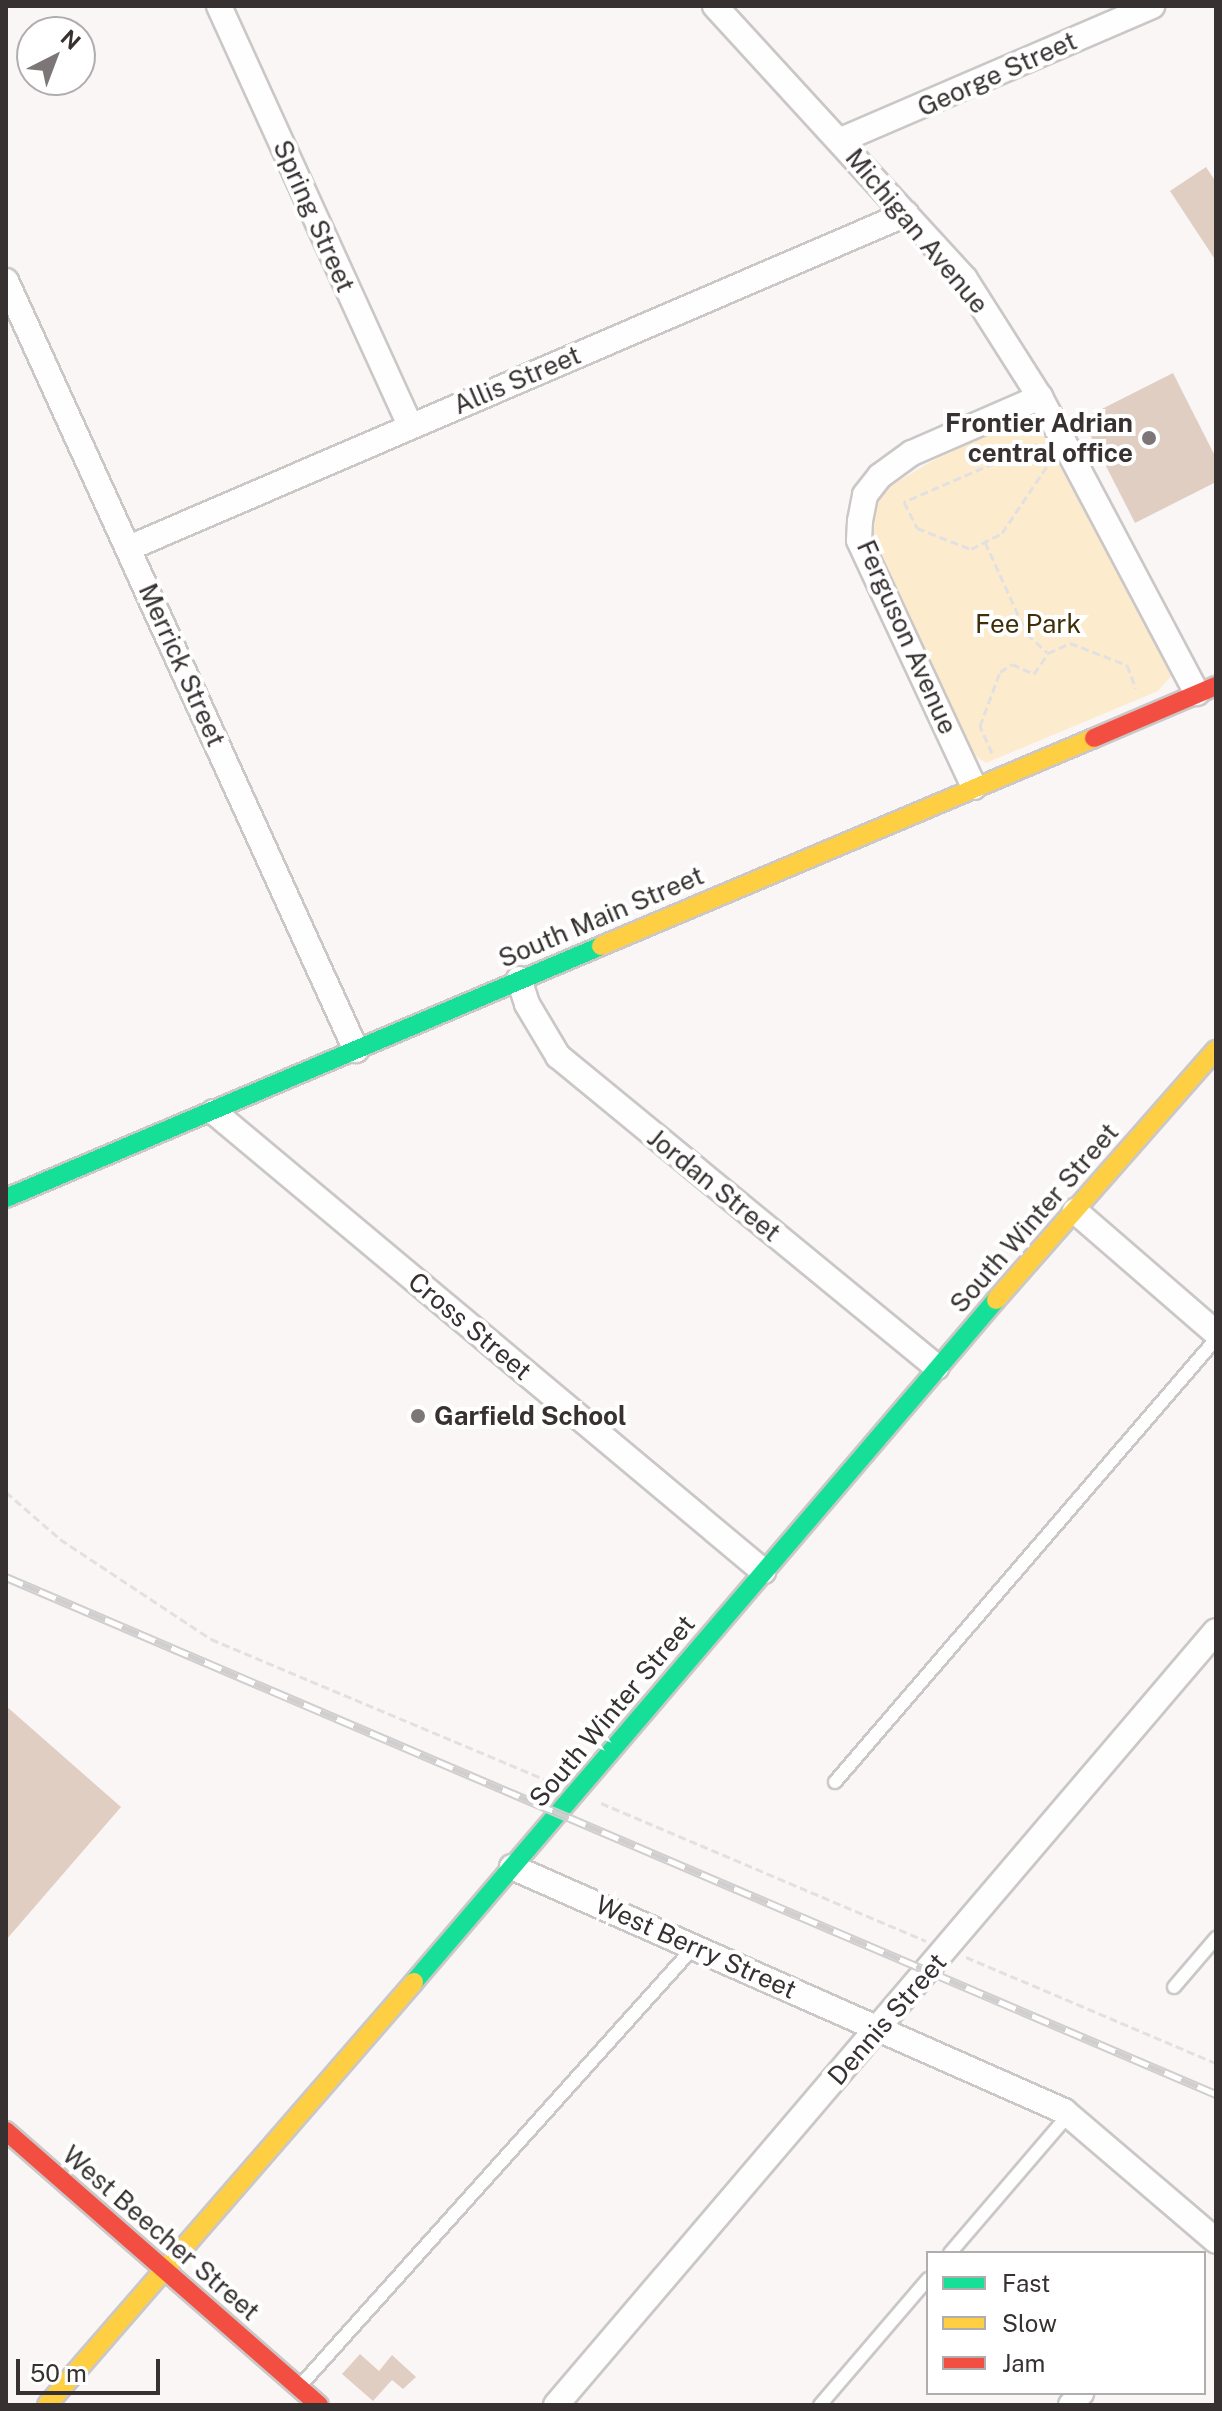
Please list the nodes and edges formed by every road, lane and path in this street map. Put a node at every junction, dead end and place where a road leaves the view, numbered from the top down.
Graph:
1 (219, 6) edge
2 (715, 6) edge
3 (1152, 6) edge
4 (841, 140) junction
5 (906, 214) junction
6 (6, 281) edge
7 (1040, 397) junction
8 (410, 426) junction
9 (1038, 444) dead end
10 (1049, 463) dead end
11 (985, 542) junction
12 (129, 548) junction
13 (1048, 653) junction
14 (1207, 690) edge
15 (1138, 691) dead end
16 (992, 753) dead end
17 (974, 787) junction
18 (519, 979) junction
19 (356, 1050) junction
20 (1216, 1050) edge
21 (214, 1112) junction
22 (6, 1198) edge
23 (1075, 1211) junction
24 (1216, 1333) edge
25 (1216, 1339) edge
26 (937, 1367) junction
27 (763, 1571) junction
28 (1216, 1631) edge
29 (835, 1782) dead end
30 (512, 1867) junction
31 (1216, 1938) edge
32 (695, 1946) junction
33 (1174, 1987) dead end
34 (879, 2027) junction
35 (1069, 2114) junction
36 (6, 2131) edge
37 (1212, 2242) edge
38 (952, 2251) edge
39 (164, 2270) junction
40 (926, 2281) edge
41 (299, 2387) junction
42 (47, 2405) edge
43 (319, 2405) edge
44 (556, 2405) edge
45 (820, 2405) edge

1 - 8 street, Spring Street
2 - 4 street, Michigan Avenue
3 - 4 street, George Street
4 - 5 street, Michigan Avenue
5 - 7 street, Michigan Avenue
5 - 8 street, Allis Street
6 - 12 street, Merrick Street
7 - 14 street, Michigan Avenue
7 - 17 street, Ferguson Avenue
8 - 12 street, Allis Street
9 - 11 path
10 - 11 path
11 - 13 path
12 - 19 street, Merrick Street
13 - 15 path
13 - 16 path
14 - 17 street, South Main Street
17 - 18 street, South Main Street
18 - 19 street, South Main Street
18 - 26 street, Jordan Street
19 - 21 street, South Main Street
20 - 23 street, South Winter Street
21 - 22 street, South Main Street
21 - 27 street, Cross Street
23 - 24 street
23 - 26 street, South Winter Street
25 - 29 lane
26 - 27 street, South Winter Street
27 - 30 street, South Winter Street
28 - 34 street, Dennis Street
30 - 32 street, West Berry Street
30 - 39 street, South Winter Street
31 - 33 lane
32 - 34 street, West Berry Street
32 - 41 lane
34 - 35 street, West Berry Street
34 - 44 street, Dennis Street
35 - 37 street, West Berry Street
35 - 38 lane
36 - 39 street, West Beecher Street
39 - 41 street, West Beecher Street
39 - 42 street, South Winter Street
40 - 45 lane
41 - 43 street, West Beecher Street

